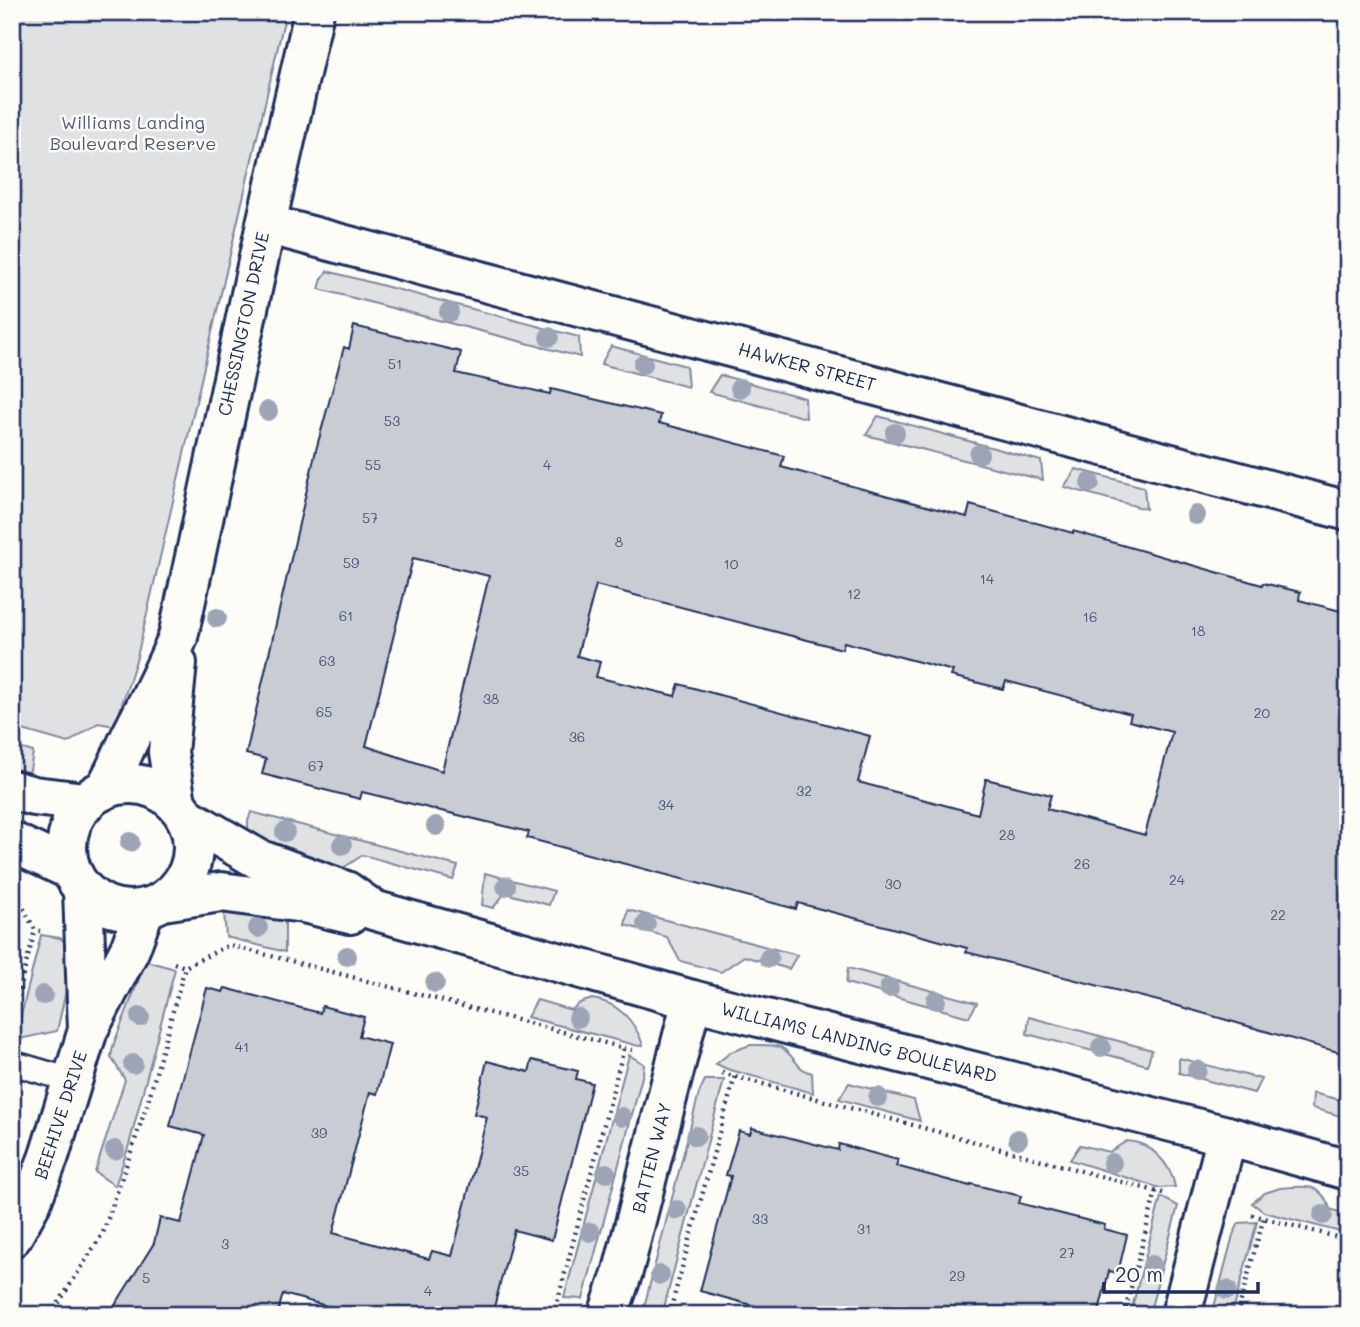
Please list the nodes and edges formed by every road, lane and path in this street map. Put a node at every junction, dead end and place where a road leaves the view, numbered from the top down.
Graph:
1 (314, 12) edge
2 (266, 223) junction
3 (1348, 511) edge
4 (178, 637) junction
5 (12, 790) edge
6 (95, 796) junction
7 (181, 810) junction
8 (12, 842) edge
9 (77, 880) junction
10 (154, 905) junction
11 (373, 910) junction
12 (35, 930) dead end
13 (185, 967) dead end
14 (692, 1000) junction
15 (12, 1017) edge
16 (88, 1030) junction
17 (624, 1048) dead end
18 (12, 1063) edge
19 (735, 1076) dead end
20 (74, 1081) junction
21 (1227, 1136) junction
22 (1348, 1170) edge
23 (1156, 1191) dead end
24 (1264, 1217) dead end
25 (12, 1237) edge
26 (51, 1315) edge
27 (554, 1315) edge
28 (608, 1315) edge
29 (669, 1315) edge
30 (1124, 1315) edge
31 (1181, 1315) edge
32 (1237, 1315) edge

1 - 2 street, CHESSINGTON DRIVE
2 - 3 street, HAWKER STREET
2 - 4 street, CHESSINGTON DRIVE
4 - 6 street, CHESSINGTON DRIVE
4 - 7 street, CHESSINGTON DRIVE
5 - 6 street
6 - 7 street
6 - 9 street
7 - 10 street
7 - 11 street, WILLIAMS LANDING BOULEVARD
8 - 9 street
9 - 10 street
9 - 16 street, BEEHIVE DRIVE
10 - 11 street, WILLIAMS LANDING BOULEVARD
10 - 16 street, BEEHIVE DRIVE
11 - 14 street, WILLIAMS LANDING BOULEVARD
12 - 15 path
13 - 26 path
14 - 21 street, WILLIAMS LANDING BOULEVARD
14 - 28 street, BATTEN WAY
16 - 20 street, BEEHIVE DRIVE
17 - 27 path
18 - 20 lane
19 - 29 path
20 - 25 street, BEEHIVE DRIVE
21 - 22 street, WILLIAMS LANDING BOULEVARD
21 - 31 street
23 - 30 path
24 - 32 path

